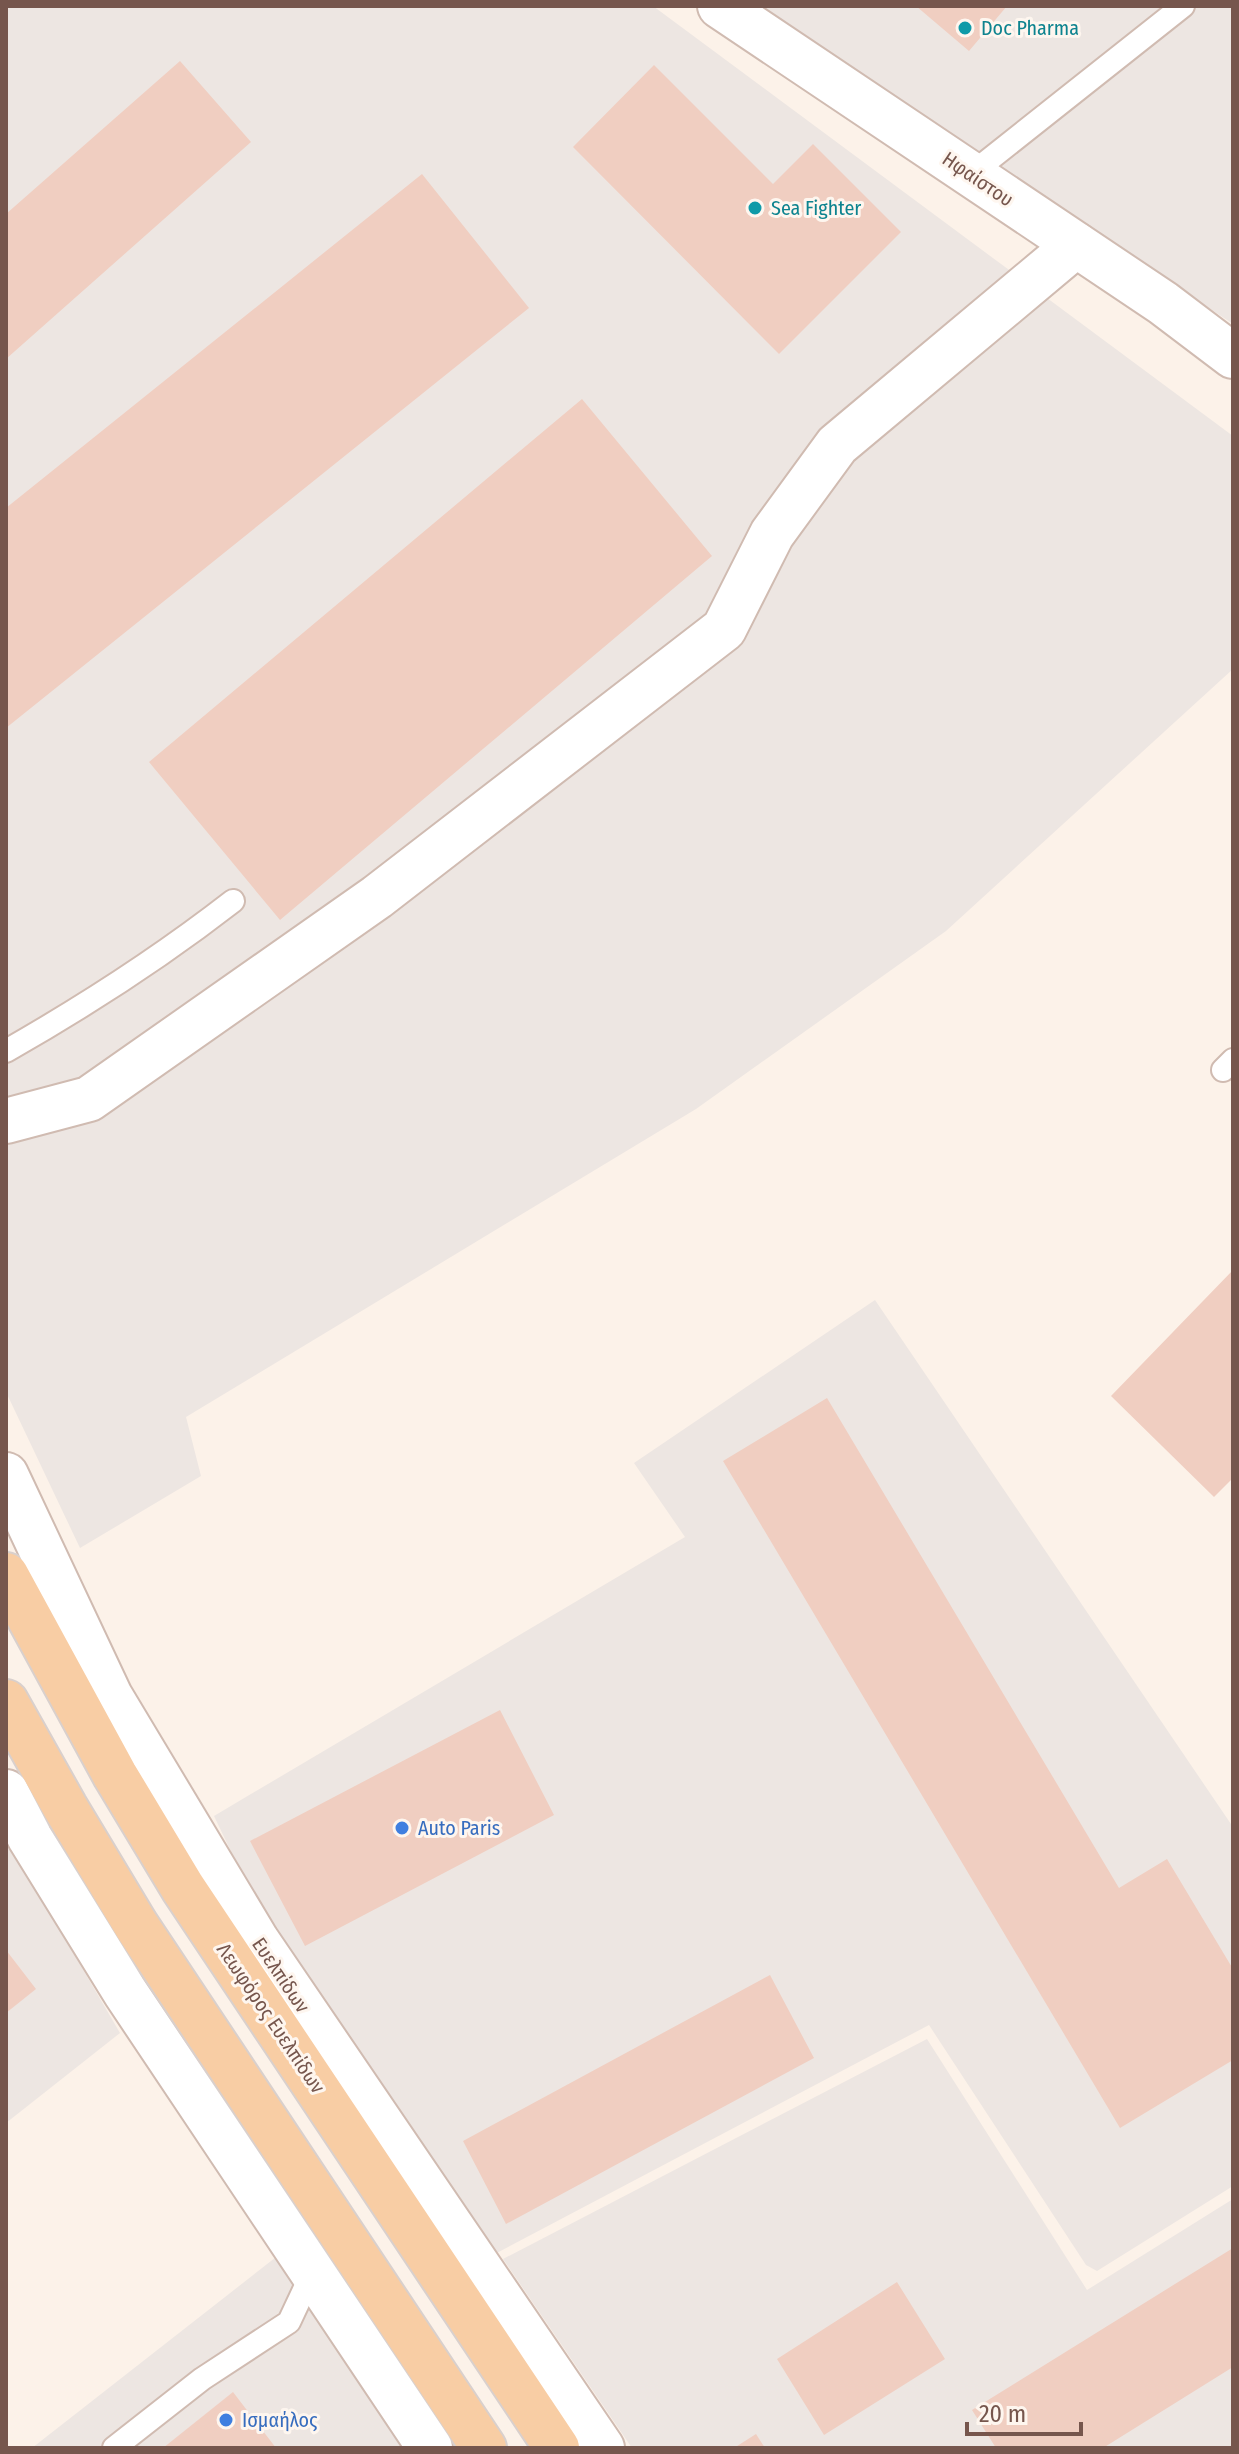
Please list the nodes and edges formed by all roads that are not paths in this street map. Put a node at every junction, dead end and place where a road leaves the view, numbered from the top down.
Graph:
1 (720, 6) edge
2 (1183, 6) edge
3 (971, 174) junction
4 (1076, 245) junction
5 (1233, 356) edge
6 (233, 901) dead end
7 (6, 1051) edge
8 (6, 1121) edge
9 (6, 1475) edge
10 (6, 1575) edge
11 (6, 1702) edge
12 (6, 1792) edge
13 (351, 2107) junction
14 (350, 2245) junction
15 (313, 2271) junction
16 (416, 2443) edge
17 (114, 2448) edge
18 (484, 2448) edge
19 (557, 2448) edge
20 (602, 2448) edge

1 - 3 street, Ηφαίστου
2 - 3 lane
3 - 4 street, Ηφαίστου
4 - 5 street, Ηφαίστου
4 - 8 street
6 - 7 lane
9 - 13 street, Ευελπίδων
10 - 13 main road, Λεωφόρος Ευελπίδων
11 - 14 main road
12 - 15 street
13 - 19 main road, Λεωφόρος Ευελπίδων
13 - 20 street, Ευελπίδων
14 - 15 street
14 - 18 main road
15 - 16 street
15 - 17 lane

